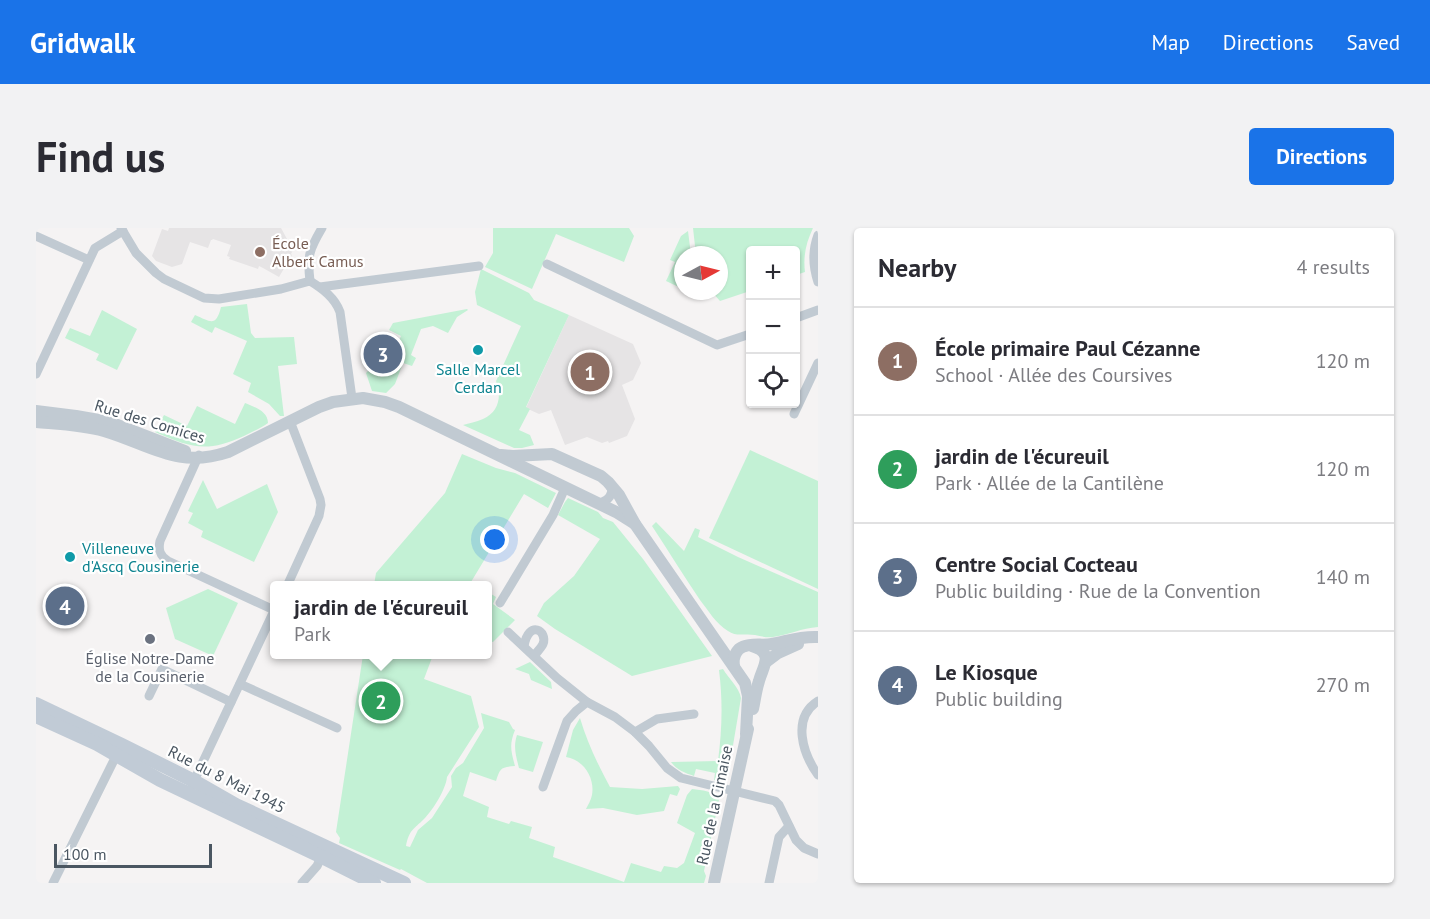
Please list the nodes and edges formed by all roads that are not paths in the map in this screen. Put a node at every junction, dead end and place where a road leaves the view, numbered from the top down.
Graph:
1 (322, 228) edge
2 (122, 230) edge
3 (818, 235) edge
4 (36, 236) edge
5 (89, 260) junction
6 (547, 264) dead end
7 (479, 266) dead end
8 (310, 282) junction
9 (818, 282) edge
10 (320, 288) junction
11 (818, 310) edge
12 (800, 316) edge
13 (746, 335) edge
14 (818, 363) edge
15 (36, 374) edge
16 (352, 398) junction
17 (36, 411) edge
18 (794, 414) dead end
19 (290, 421) junction
20 (36, 422) edge
21 (552, 454) junction
22 (497, 455) junction
23 (198, 457) junction
24 (540, 476) junction
25 (608, 482) junction
26 (566, 488) junction
27 (596, 503) junction
28 (635, 524) junction
29 (289, 581) edge
30 (500, 603) dead end
31 (270, 609) edge
32 (270, 620) edge
33 (707, 626) junction
34 (508, 632) dead end
35 (818, 637) edge
36 (524, 646) junction
37 (749, 646) junction
38 (534, 656) junction
39 (764, 667) junction
40 (737, 670) junction
41 (240, 684) junction
42 (149, 696) dead end
43 (818, 701) edge
44 (231, 702) junction
45 (587, 702) junction
46 (36, 704) edge
47 (694, 714) dead end
48 (36, 716) edge
49 (337, 728) dead end
50 (634, 732) junction
51 (746, 734) junction
52 (119, 750) junction
53 (818, 776) edge
54 (191, 787) junction
55 (543, 787) dead end
56 (734, 791) junction
57 (789, 826) junction
58 (324, 851) junction
59 (818, 854) edge
60 (55, 883) edge
61 (302, 883) edge
62 (374, 883) edge
63 (404, 883) edge
64 (714, 883) edge
65 (769, 883) edge

1 - 8 street
2 - 5 street
2 - 8 street
3 - 9 street
4 - 5 street
5 - 15 street
6 - 13 street
7 - 10 street
8 - 10 street
10 - 16 street
11 - 12 street
14 - 18 street
16 - 19 street, Rue des Comices
16 - 22 street, Rue des Comices
17 - 23 street, Rue des Comices
19 - 23 street, Rue des Comices
19 - 29 street
20 - 23 street, Rue des Comices
21 - 22 street, Rue des Comices
21 - 24 street
21 - 25 street, Rue des Comices
22 - 24 street, Rue des Comices
23 - 31 street
24 - 26 street, Rue des Comices
25 - 27 street
25 - 28 street, Rue des Comices
26 - 27 street, Rue des Comices
26 - 30 street
27 - 28 street, Rue des Comices
28 - 33 street, Rue des Comices
32 - 41 street
33 - 37 street, Rue des Comices
33 - 40 street, Rue des Comices
34 - 36 street
35 - 37 street
35 - 39 street
36 - 38 street
36 - 38 street
37 - 39 street
37 - 40 street
38 - 45 street
39 - 40 street
39 - 51 street, Rue de la Cimaise
40 - 51 street, Rue de la Cimaise
41 - 44 street
41 - 49 street
42 - 44 street
43 - 53 street
44 - 54 street
45 - 50 street
45 - 55 street
46 - 52 main road, Rue du 8 Mai 1945
47 - 50 street
48 - 52 main road, Rue du 8 Mai 1945
50 - 56 street
51 - 56 street, Rue de la Cimaise
52 - 54 main road, Rue du 8 Mai 1945
52 - 60 street
54 - 58 main road, Rue du 8 Mai 1945
56 - 57 street
56 - 64 street, Rue de la Cimaise
57 - 59 street
57 - 65 street
58 - 61 street
58 - 62 main road, Rue du 8 Mai 1945
58 - 63 main road, Rue du 8 Mai 1945

